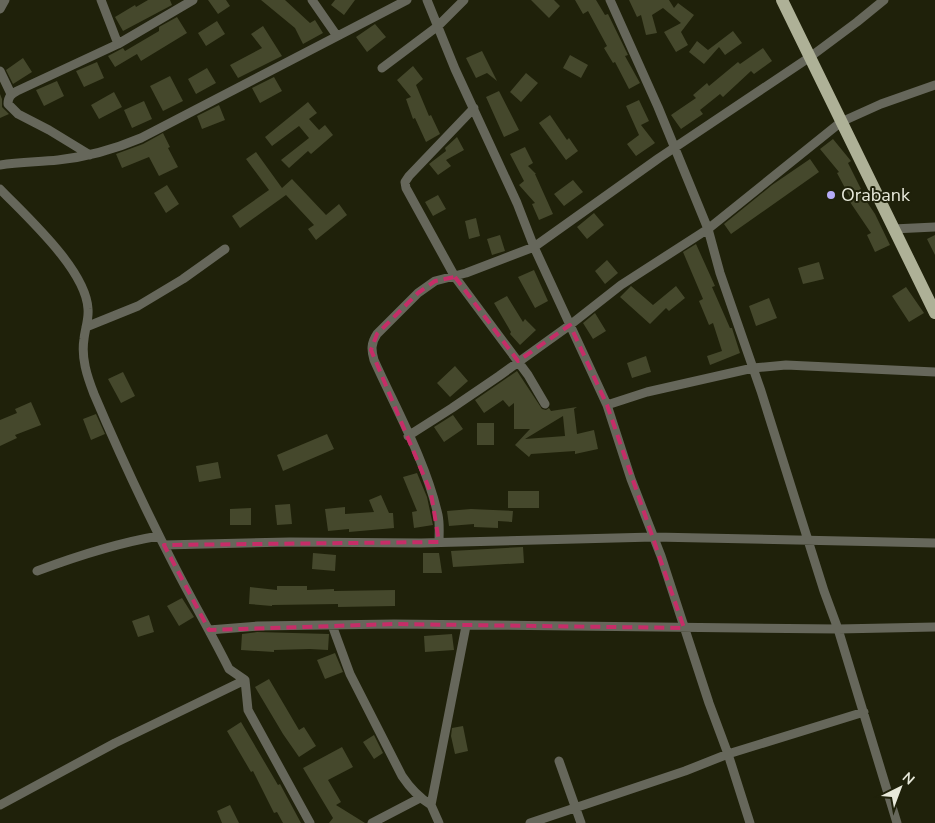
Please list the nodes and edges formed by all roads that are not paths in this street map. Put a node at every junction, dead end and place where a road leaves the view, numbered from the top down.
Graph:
1 (5, 0) edge
2 (101, 0) edge
3 (192, 0) edge
4 (312, 0) edge
5 (407, 0) edge
6 (427, 0) edge
7 (464, 0) edge
8 (610, 0) edge
9 (782, 0) edge
10 (884, 0) edge
11 (0, 9) edge
12 (438, 26) junction
13 (338, 36) junction
14 (118, 44) junction
15 (810, 57) junction
16 (382, 68) dead end
17 (0, 72) edge
18 (935, 85) edge
19 (11, 94) junction
20 (474, 108) junction
21 (841, 122) junction
22 (674, 148) junction
23 (90, 155) junction
24 (0, 165) edge
25 (0, 189) edge
26 (935, 227) edge
27 (708, 229) junction
28 (893, 229) junction
29 (534, 247) junction
30 (225, 250) dead end
31 (455, 277) junction
32 (935, 313) edge
33 (570, 325) junction
34 (86, 327) junction
35 (518, 362) junction
36 (753, 368) junction
37 (935, 372) edge
38 (545, 404) dead end
39 (607, 405) junction
40 (408, 436) junction
41 (159, 536) junction
42 (654, 537) junction
43 (808, 541) junction
44 (439, 542) junction
45 (935, 543) edge
46 (164, 545) junction
47 (37, 571) dead end
48 (332, 625) junction
49 (466, 626) junction
50 (935, 627) edge
51 (684, 628) junction
52 (838, 629) junction
53 (209, 630) junction
54 (244, 680) junction
55 (864, 712) junction
56 (728, 754) junction
57 (560, 761) dead end
58 (420, 798) junction
59 (431, 804) junction
60 (0, 805) edge
61 (574, 808) junction
62 (310, 823) edge
63 (372, 823) edge
64 (439, 823) edge
65 (530, 823) edge
66 (581, 823) edge
67 (750, 823) edge
68 (897, 823) edge

1 - 11 street
2 - 14 street
3 - 14 street
4 - 13 street
5 - 13 street
6 - 12 street
7 - 12 street
8 - 22 street
9 - 15 main road
10 - 15 street
12 - 16 street
12 - 20 street
13 - 23 street
14 - 19 street
15 - 21 main road
15 - 22 street
17 - 19 street
18 - 21 street
19 - 23 street
20 - 29 street
20 - 31 street
21 - 27 street
21 - 28 main road
22 - 27 street
22 - 29 street
23 - 24 street
25 - 34 street
26 - 28 street
27 - 33 street
27 - 36 street
28 - 32 main road
29 - 31 street
29 - 33 street
30 - 34 street
31 - 35 street
31 - 40 street
33 - 35 street
33 - 39 street
34 - 41 street
35 - 38 street
35 - 40 street
36 - 37 street
36 - 39 street
36 - 43 street
39 - 42 street
40 - 44 street
41 - 46 street
41 - 47 street
42 - 43 street
42 - 44 street
42 - 51 street
43 - 45 street
43 - 52 street
44 - 46 street
46 - 53 street
48 - 49 street
48 - 53 street
48 - 58 street
49 - 51 street
49 - 59 street
50 - 52 street
51 - 52 street
51 - 56 street
52 - 55 street
53 - 54 street
54 - 60 street
54 - 62 street
55 - 56 street
55 - 68 street
56 - 61 street
56 - 67 street
57 - 61 street
58 - 59 street
58 - 63 street
59 - 64 street
61 - 65 street
61 - 66 street

